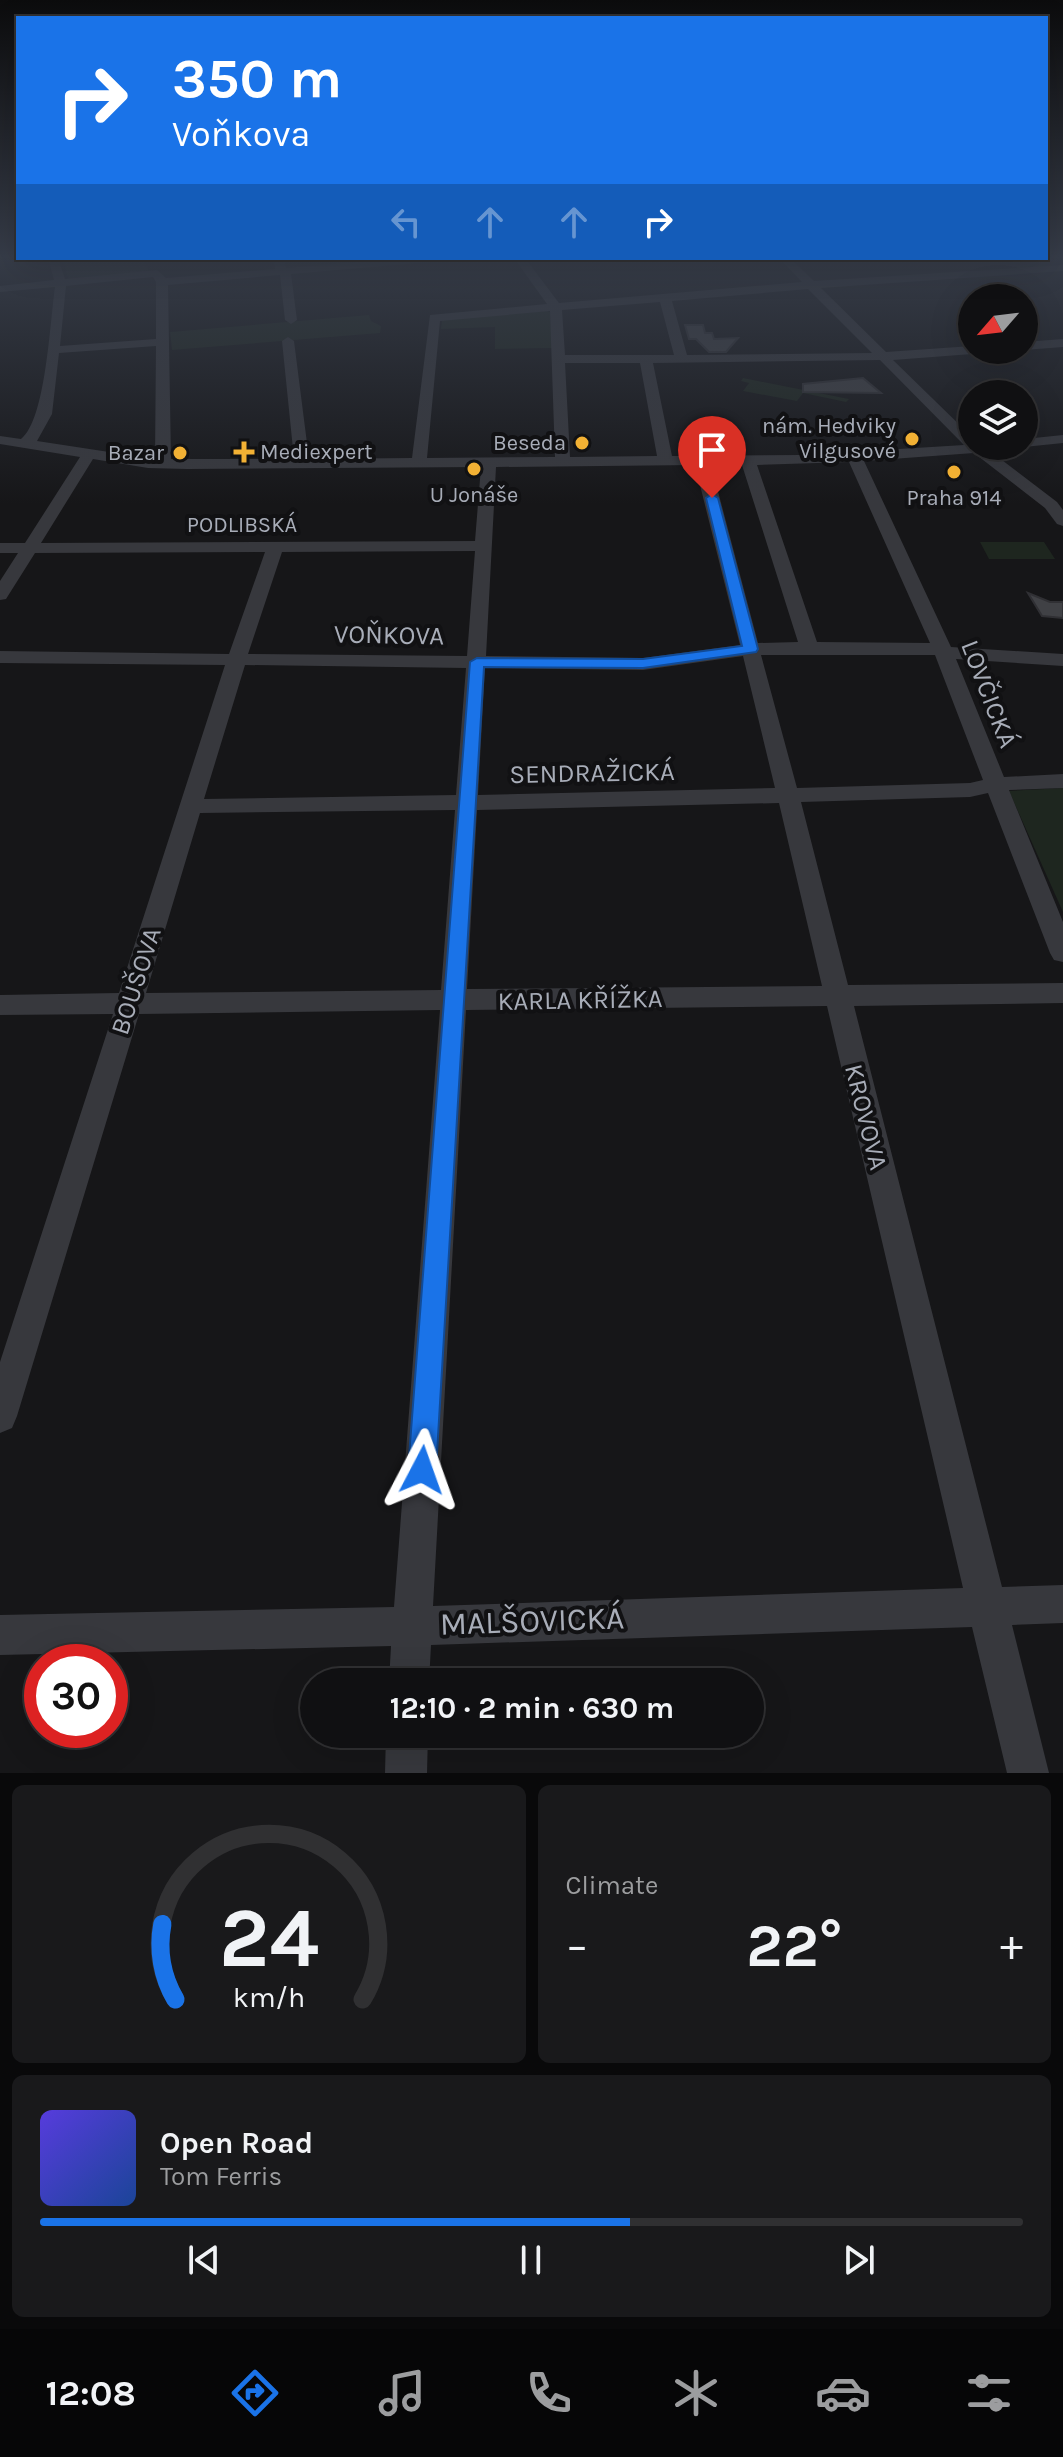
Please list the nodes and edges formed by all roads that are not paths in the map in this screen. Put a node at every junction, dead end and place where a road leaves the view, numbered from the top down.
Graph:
1 (55, 338) edge
2 (163, 338) edge
3 (432, 338) edge
4 (557, 338) edge
5 (676, 338) edge
6 (863, 338) edge
7 (288, 341) dead end
8 (163, 342) junction
9 (1063, 343) edge
10 (1038, 345) edge
11 (54, 350) junction
12 (958, 351) edge
13 (882, 357) junction
14 (681, 358) junction
15 (558, 359) junction
16 (646, 359) junction
17 (958, 432) edge
18 (1063, 439) edge
19 (0, 440) edge
20 (1038, 442) edge
21 (24, 444) junction
22 (958, 448) edge
23 (89, 454) junction
24 (855, 458) junction
25 (748, 460) junction
26 (992, 460) edge
27 (665, 461) junction
28 (702, 461) junction
29 (419, 462) junction
30 (489, 462) junction
31 (563, 462) junction
32 (163, 463) junction
33 (302, 463) junction
34 (1063, 521) edge
35 (276, 546) junction
36 (484, 546) junction
37 (0, 548) edge
38 (30, 548) junction
39 (0, 595) edge
40 (809, 648) junction
41 (750, 649) junction
42 (943, 651) junction
43 (0, 657) edge
44 (237, 659) junction
45 (1063, 660) edge
46 (477, 662) junction
47 (1063, 781) edge
48 (994, 784) junction
49 (789, 796) junction
50 (467, 804) junction
51 (191, 806) junction
52 (1063, 953) edge
53 (1063, 993) edge
54 (836, 995) junction
55 (455, 1002) junction
56 (128, 1003) junction
57 (0, 1005) edge
58 (0, 1416) edge
59 (986, 1604) junction
60 (1063, 1604) edge
61 (411, 1626) junction
62 (0, 1635) edge
63 (410, 1668) edge
64 (407, 1748) edge
65 (406, 1773) edge
66 (1028, 1773) edge

1 - 11 street
2 - 8 street
3 - 29 street
4 - 15 street
5 - 14 street
6 - 13 street
7 - 33 street
8 - 11 street
8 - 32 street
9 - 10 street
11 - 21 street
12 - 13 street
13 - 14 street
13 - 17 street
14 - 16 street
15 - 16 street
15 - 31 street
16 - 27 street
18 - 20 street
19 - 21 street
21 - 23 street
22 - 24 street
23 - 32 street
23 - 38 street
24 - 25 street
24 - 42 street, LOVČICKÁ
25 - 28 street
25 - 40 street
26 - 34 street
27 - 28 street
27 - 31 street
28 - 41 street, KROVOVA
29 - 30 street
29 - 33 street
30 - 31 street
30 - 36 street
32 - 33 street
35 - 36 street, PODLIBSKÁ
35 - 38 street, PODLIBSKÁ
35 - 44 street, BOUŠOVA
36 - 46 street
37 - 38 street, PODLIBSKÁ
38 - 39 street
40 - 41 street, VOŇKOVA
40 - 42 street, VOŇKOVA
41 - 46 street, VOŇKOVA
41 - 49 street, KROVOVA
42 - 45 street, VOŇKOVA
42 - 48 street, LOVČICKÁ
43 - 44 street, VOŇKOVA
44 - 46 street, VOŇKOVA
44 - 51 street, BOUŠOVA
46 - 50 street
47 - 48 street, SENDRAŽICKÁ
48 - 49 street, SENDRAŽICKÁ
48 - 52 street, LOVČICKÁ
49 - 50 street, SENDRAŽICKÁ
49 - 54 street, KROVOVA
50 - 51 street, SENDRAŽICKÁ
50 - 55 street
51 - 56 street, BOUŠOVA
53 - 54 street, KARLA KŘÍŽKA
54 - 55 street, KARLA KŘÍŽKA
54 - 59 street, KROVOVA
55 - 56 street, KARLA KŘÍŽKA
55 - 61 street
56 - 57 street, KARLA KŘÍŽKA
56 - 58 street, BOUŠOVA
59 - 60 street, MALŠOVICKÁ
59 - 61 street, MALŠOVICKÁ
59 - 66 street, KROVOVA
61 - 62 street, MALŠOVICKÁ
61 - 63 street
64 - 65 street

